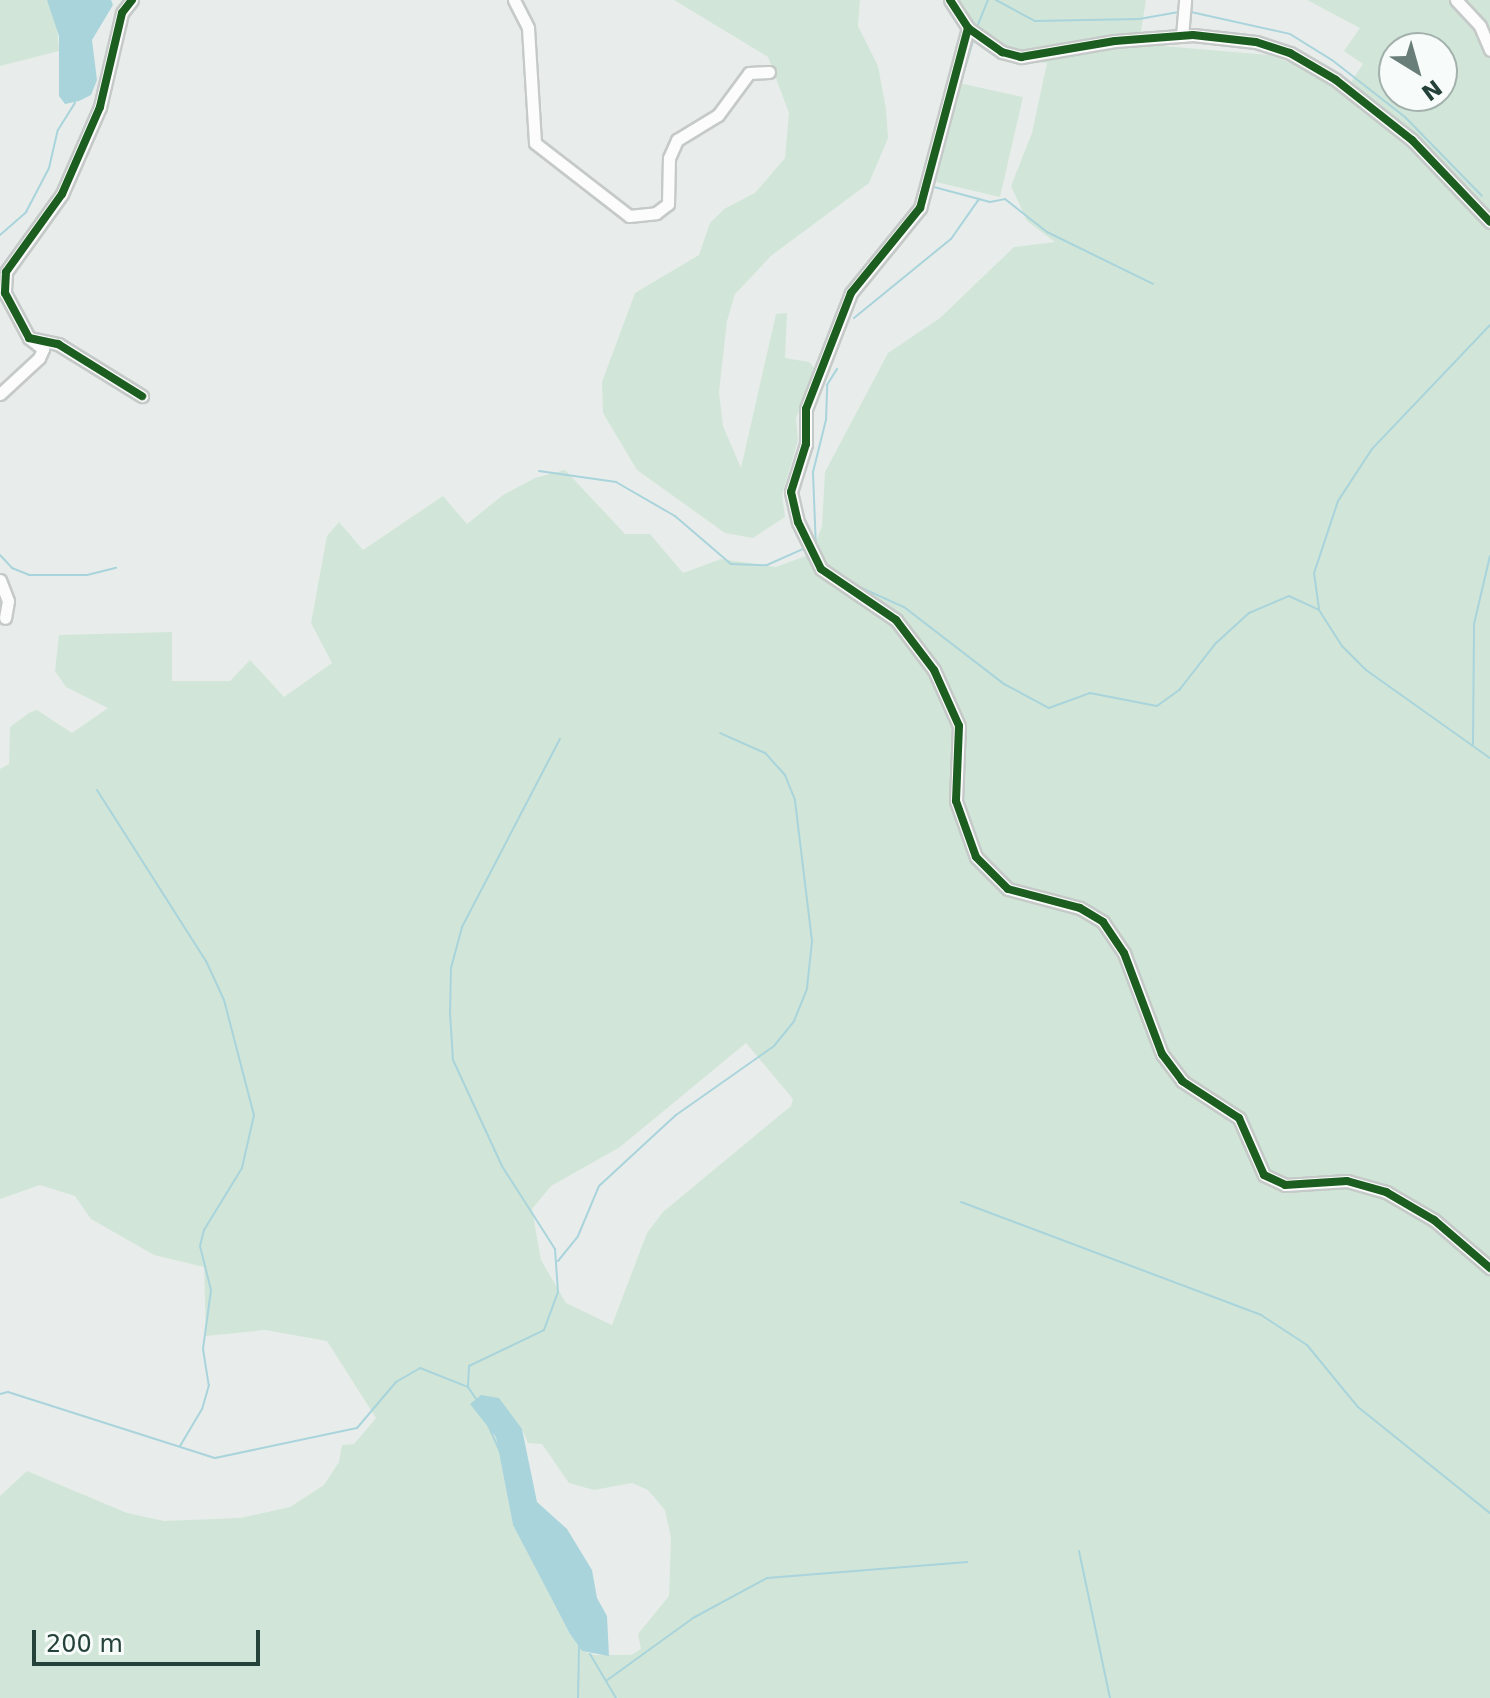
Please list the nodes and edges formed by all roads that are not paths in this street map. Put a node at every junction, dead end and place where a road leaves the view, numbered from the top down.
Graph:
1 (132, 0) edge
2 (514, 0) edge
3 (950, 0) edge
4 (1185, 0) edge
5 (1456, 0) edge
6 (968, 28) junction
7 (1182, 36) junction
8 (1490, 50) edge
9 (769, 72) dead end
10 (1490, 222) edge
11 (29, 338) junction
12 (0, 394) edge
13 (142, 396) dead end
14 (0, 580) edge
15 (5, 618) dead end
16 (1490, 1268) edge

1 - 11 street
2 - 9 street
3 - 6 street
4 - 7 street
5 - 8 street
6 - 7 street
6 - 16 street
7 - 10 street
11 - 12 street
11 - 13 street
14 - 15 street

